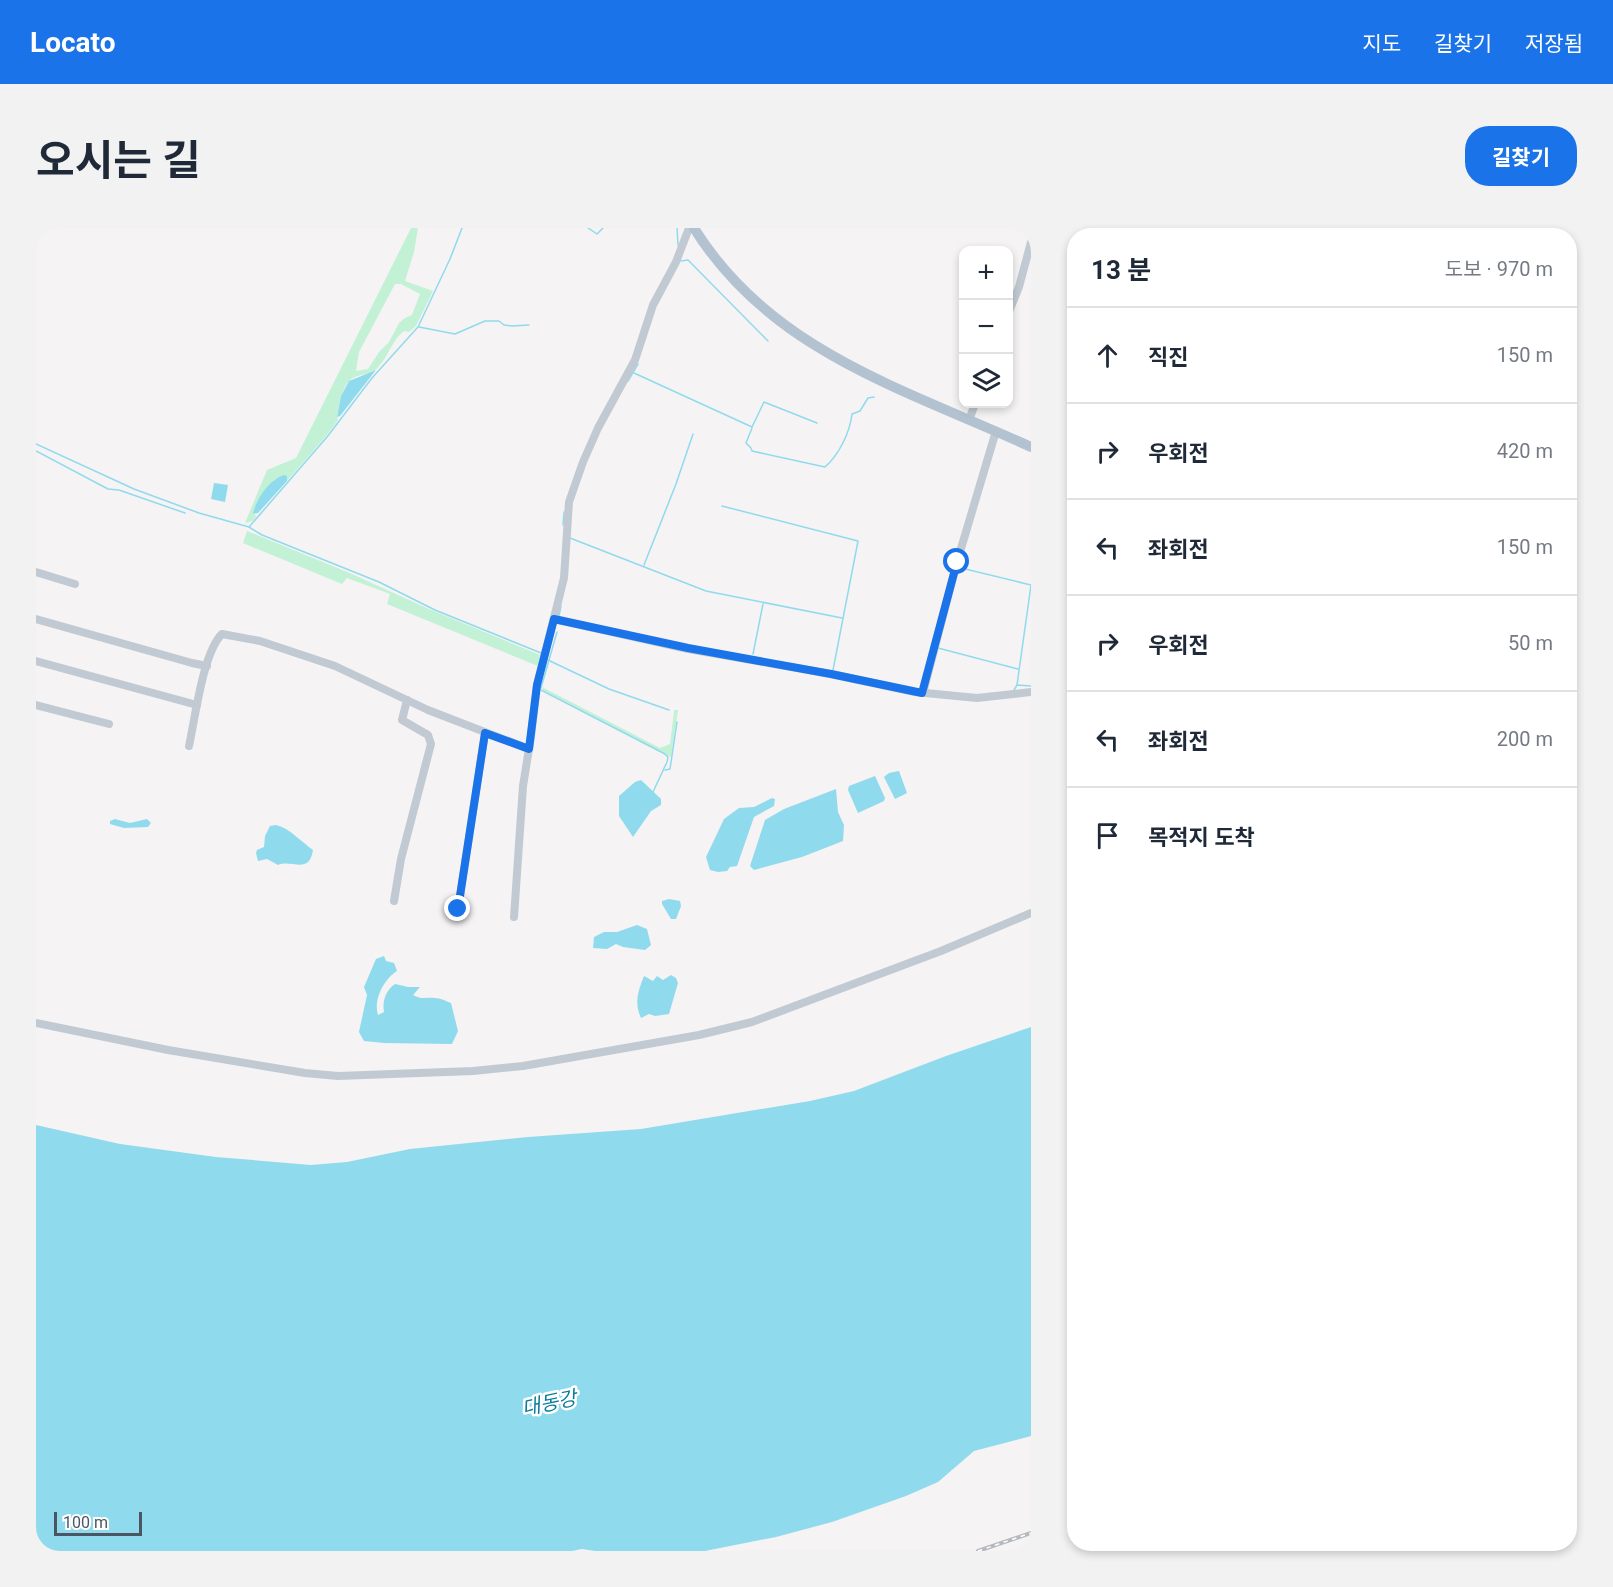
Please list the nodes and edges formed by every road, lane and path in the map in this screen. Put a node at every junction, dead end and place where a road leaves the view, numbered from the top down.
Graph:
1 (689, 228) edge
2 (694, 228) edge
3 (1031, 242) edge
4 (1013, 302) edge
5 (974, 408) edge
6 (969, 420) junction
7 (996, 431) junction
8 (1031, 447) edge
9 (36, 572) edge
10 (75, 584) dead end
11 (36, 619) edge
12 (554, 619) junction
13 (36, 661) edge
14 (207, 666) junction
15 (1031, 692) edge
16 (922, 693) junction
17 (407, 700) junction
18 (36, 705) edge
19 (196, 705) junction
20 (109, 724) dead end
21 (485, 733) junction
22 (189, 746) dead end
23 (529, 749) junction
24 (394, 901) dead end
25 (458, 909) dead end
26 (1031, 913) edge
27 (514, 917) dead end
28 (36, 1023) edge

1 - 12 street
2 - 6 main road
3 - 4 street
5 - 6 street
6 - 7 main road
7 - 8 main road
7 - 16 street
9 - 10 street
11 - 14 street
12 - 16 street
12 - 23 street
13 - 19 street
14 - 17 street
14 - 19 street
15 - 16 street
17 - 21 street
17 - 24 street
18 - 20 street
19 - 22 street
21 - 23 street
21 - 25 street
23 - 27 street
26 - 28 street

